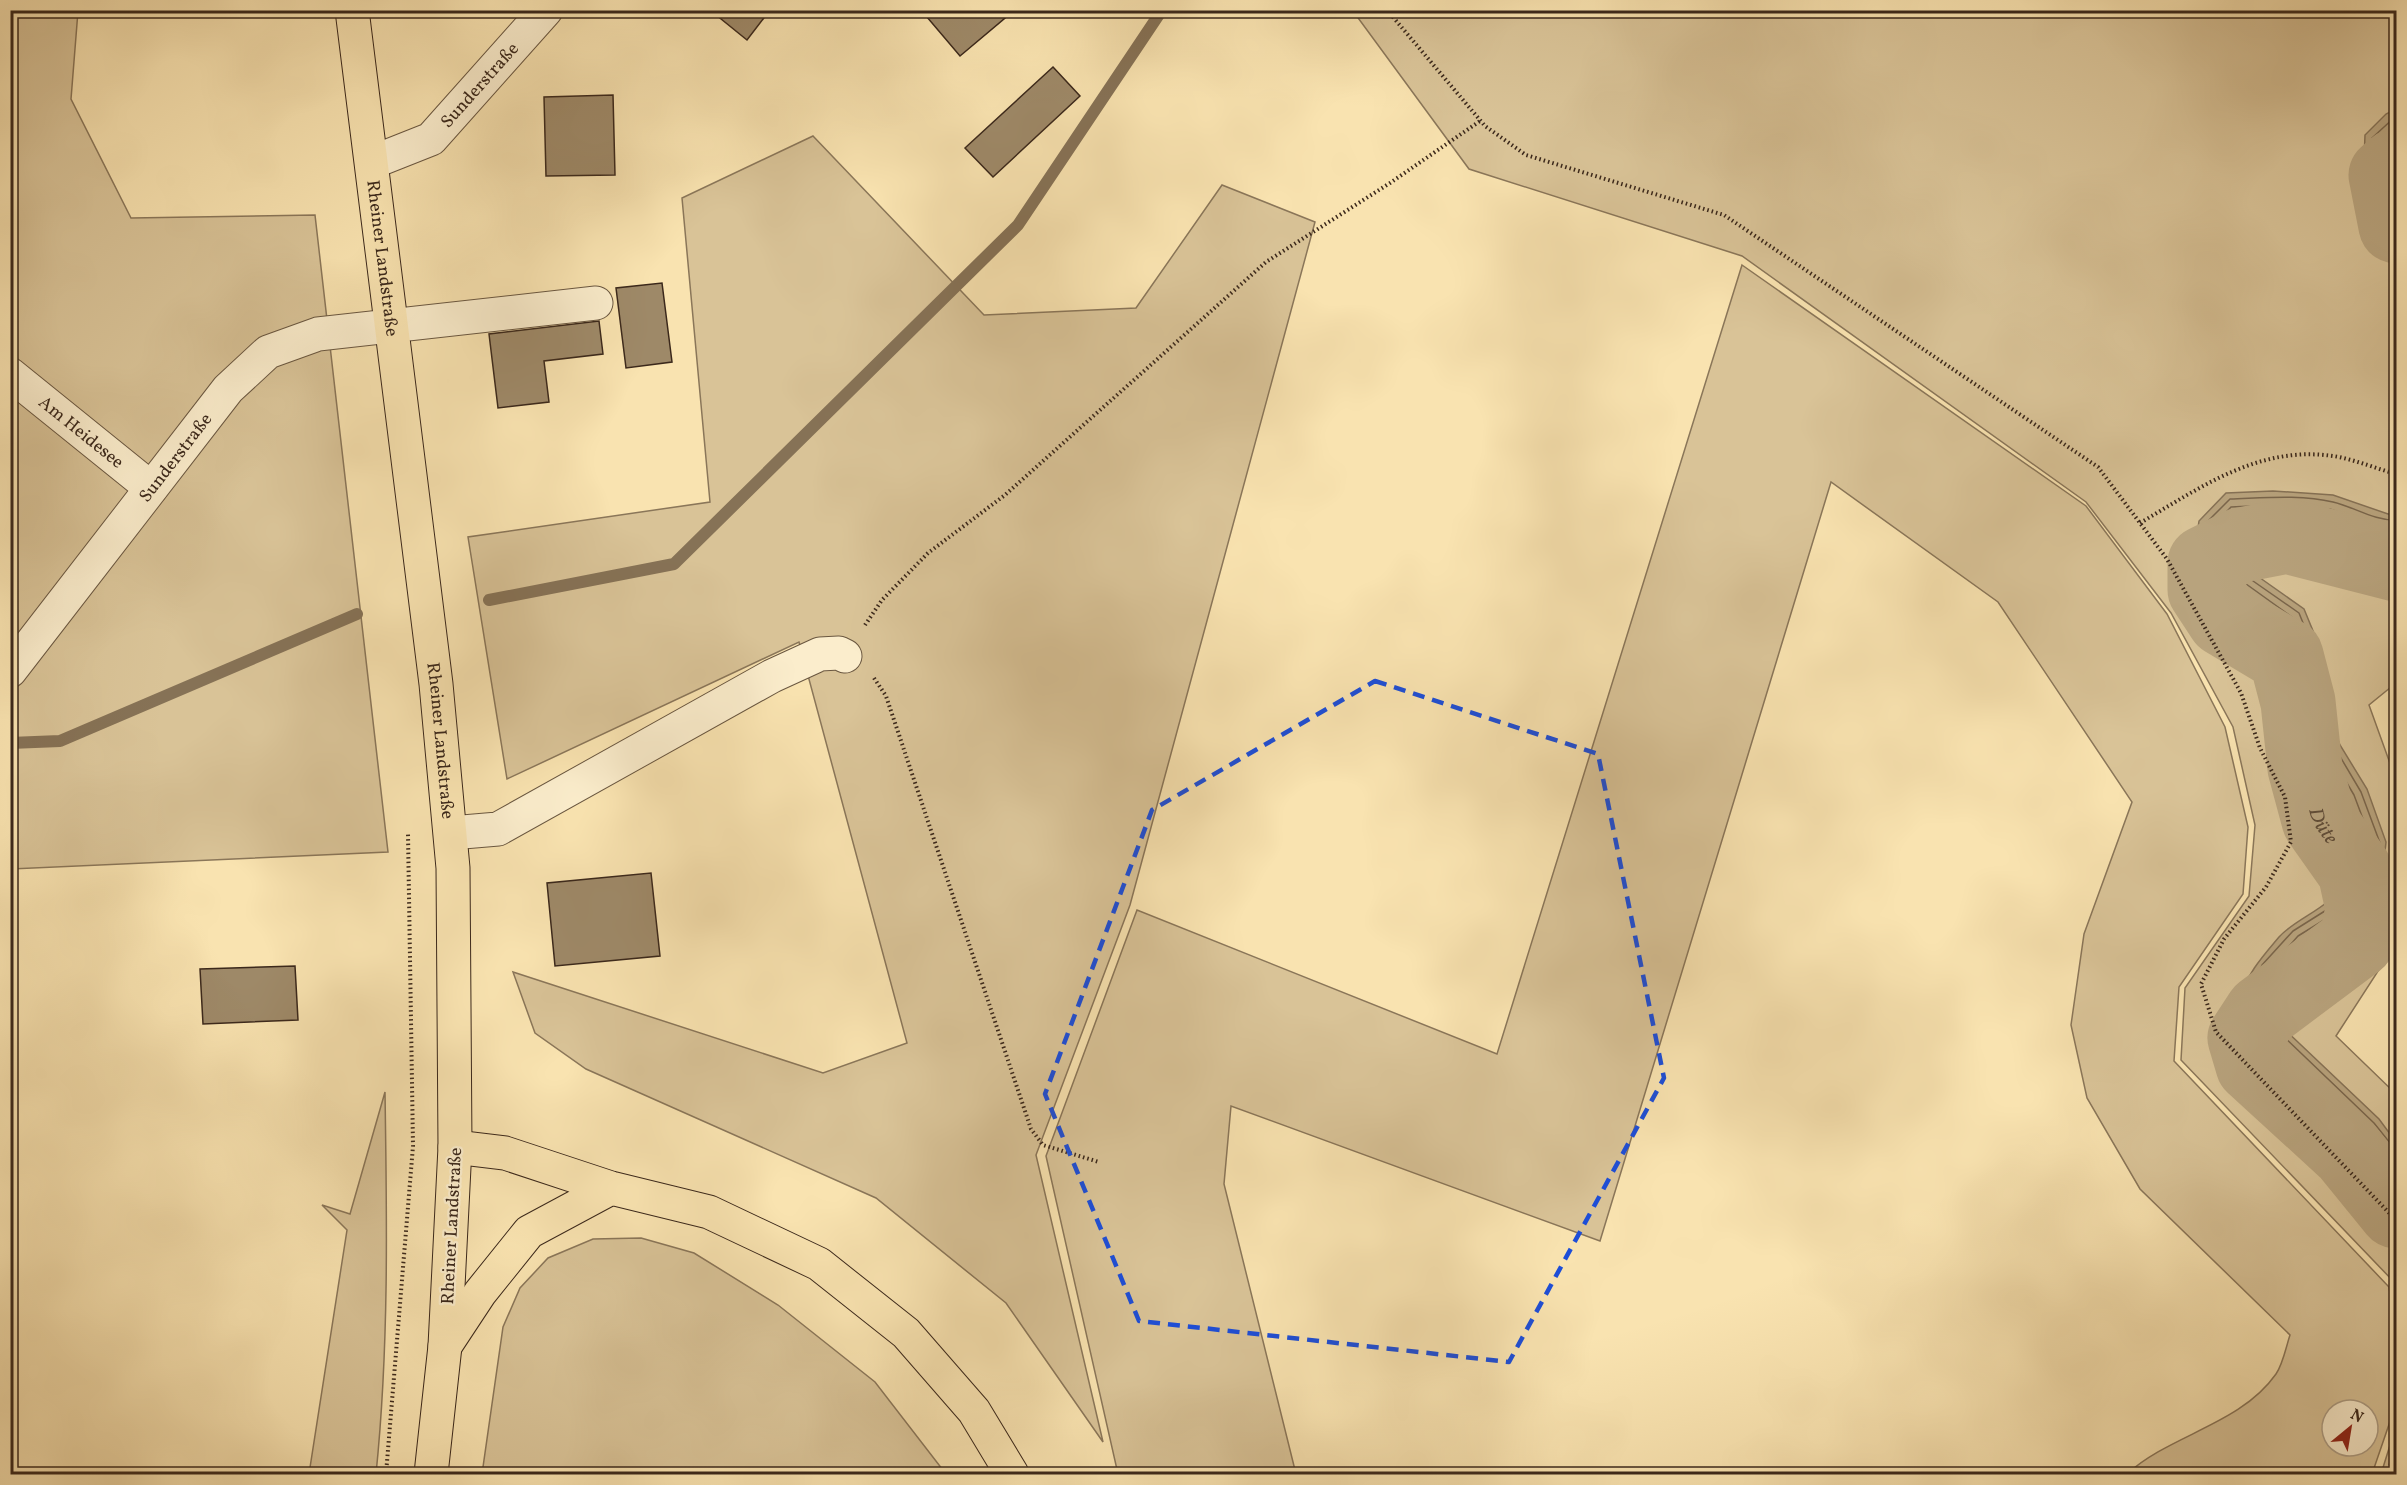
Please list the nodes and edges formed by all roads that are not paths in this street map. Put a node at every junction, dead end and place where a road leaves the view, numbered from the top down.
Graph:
1 (352, 10) edge
2 (546, 10) edge
3 (373, 162) junction
4 (596, 303) dead end
5 (393, 325) junction
6 (10, 374) edge
7 (151, 488) junction
8 (845, 656) road end
9 (10, 671) edge
10 (451, 833) junction
11 (455, 1147) junction
12 (611, 1188) junction
13 (445, 1346) junction
14 (431, 1474) edge
15 (1012, 1474) edge

1 - 3 main road, Rheiner Landstraße
2 - 3 street, Sunderstraße
3 - 5 main road, Rheiner Landstraße
4 - 5 street, Sunderstraße
5 - 7 street, Sunderstraße
5 - 10 main road, Rheiner Landstraße
6 - 7 street, Am Heidesee
7 - 9 street, Sunderstraße
8 - 10 street
10 - 11 main road, Rheiner Landstraße
11 - 12 main road
11 - 13 main road, Rheiner Landstraße
12 - 13 main road
12 - 15 main road
13 - 14 main road, Rheiner Landstraße

